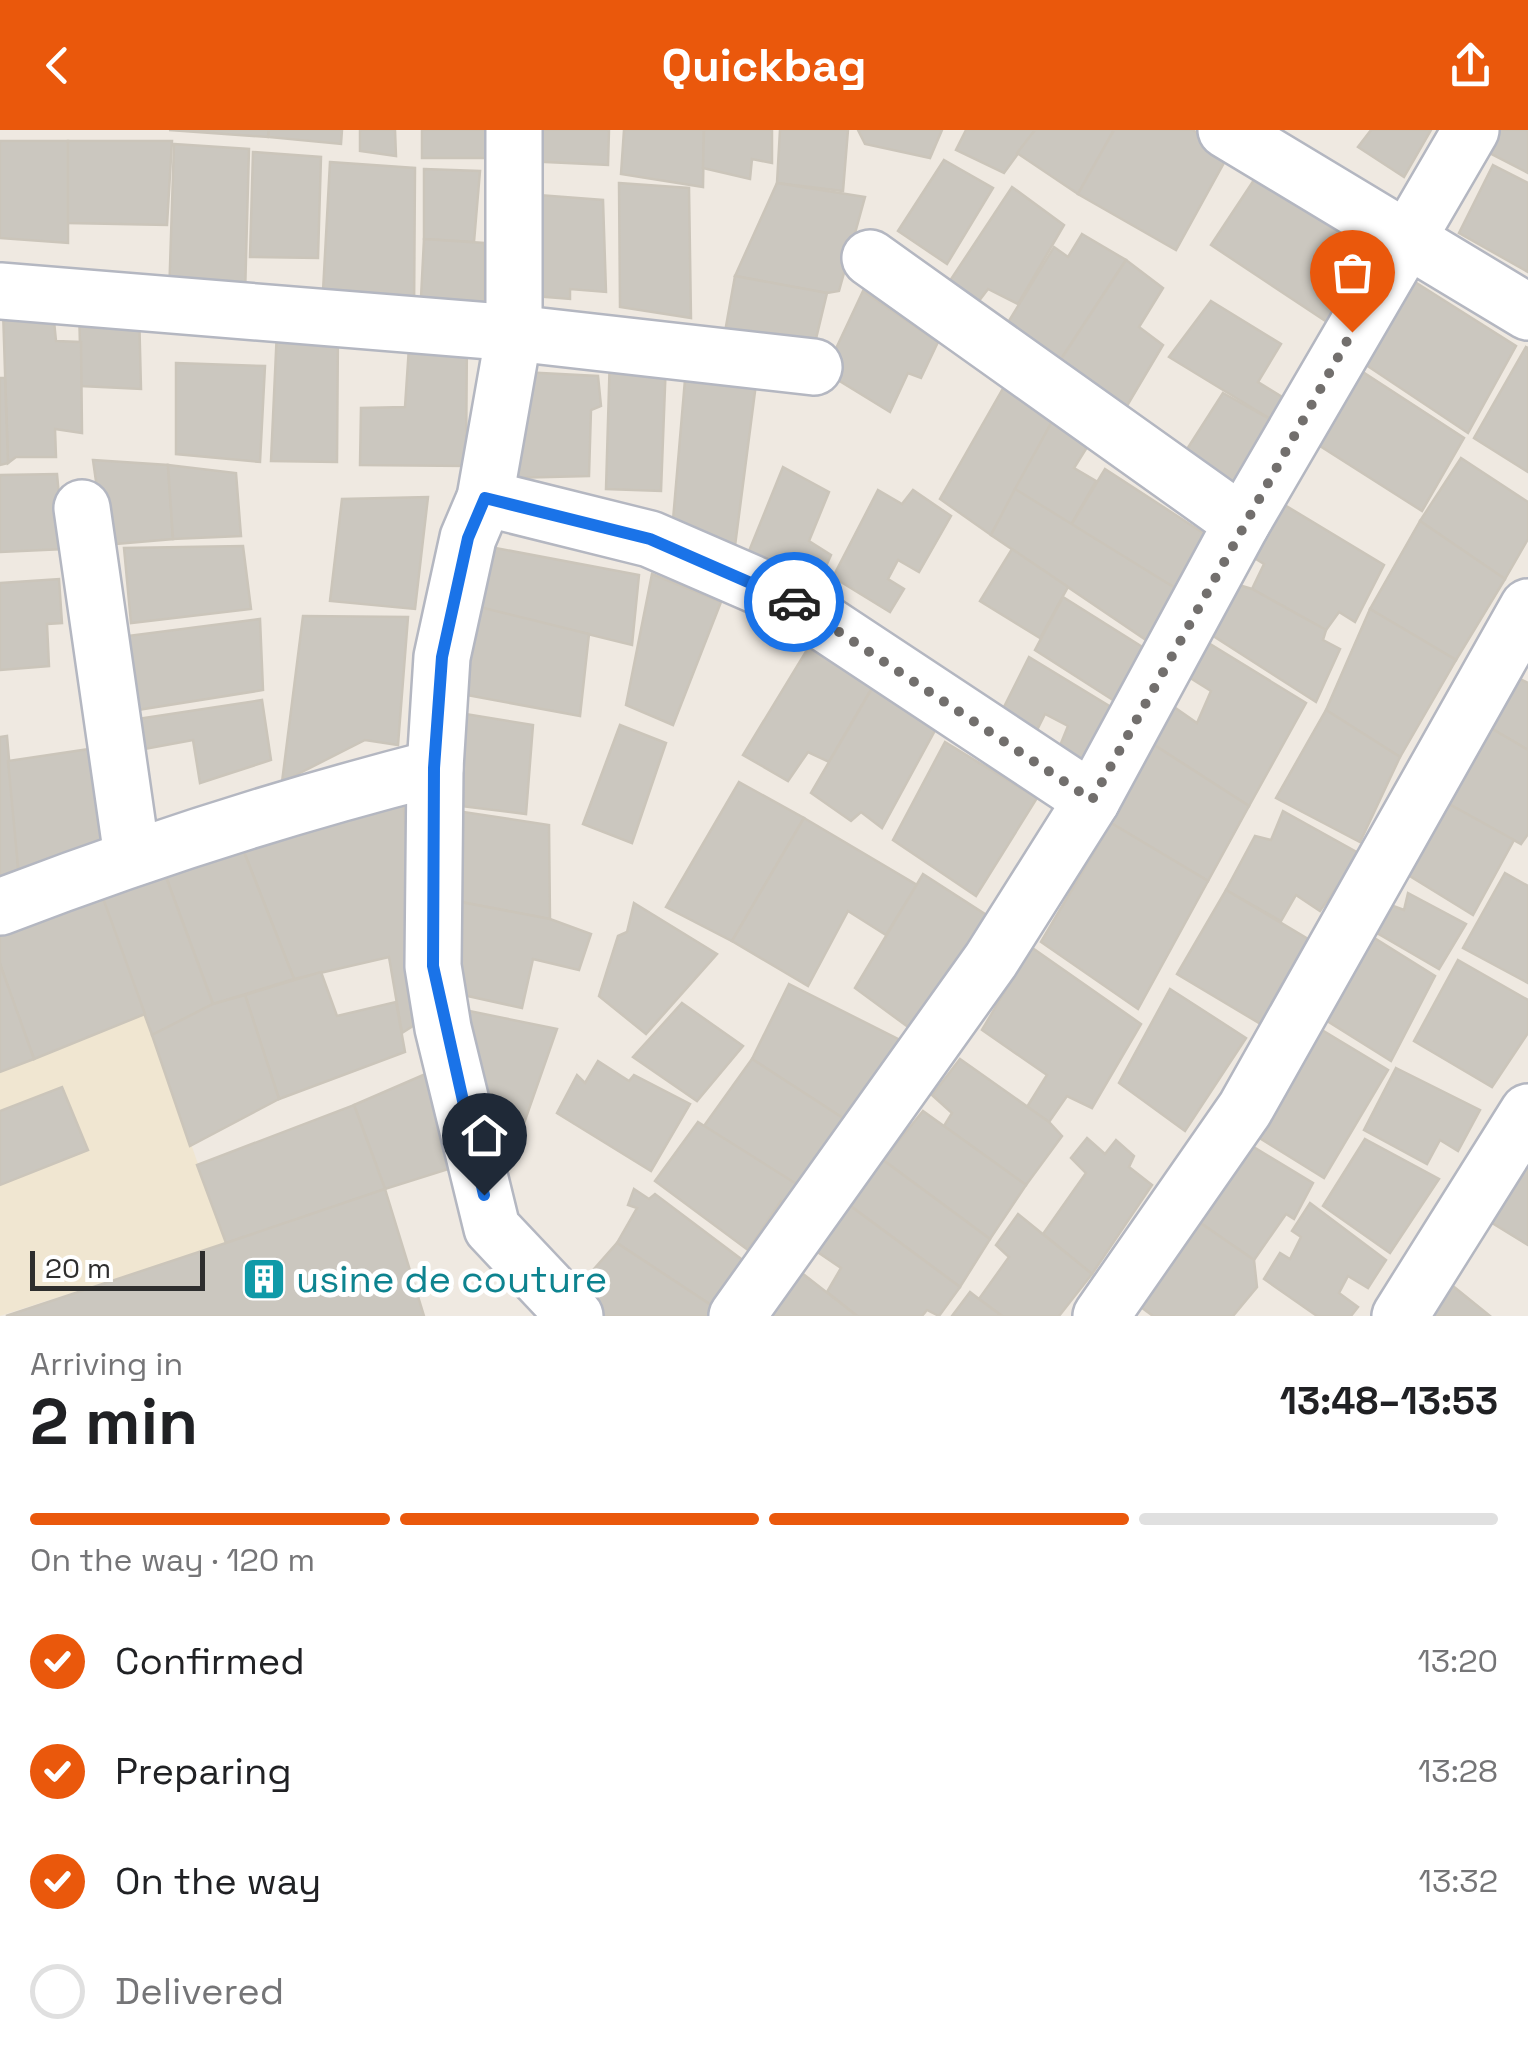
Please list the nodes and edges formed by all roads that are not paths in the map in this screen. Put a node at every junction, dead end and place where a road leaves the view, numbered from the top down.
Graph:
1 (514, 130) edge
2 (1226, 130) edge
3 (1470, 130) edge
4 (1407, 236) junction
5 (870, 258) dead end
6 (0, 291) edge
7 (1528, 312) edge
8 (514, 333) junction
9 (814, 367) dead end
10 (485, 498) junction
11 (82, 508) dead end
12 (1242, 524) junction
13 (1528, 607) edge
14 (434, 768) junction
15 (1092, 800) junction
16 (132, 856) junction
17 (0, 907) edge
18 (1528, 1112) edge
19 (575, 1316) edge
20 (737, 1316) edge
21 (1101, 1316) edge
22 (1400, 1316) edge

1 - 8 street
2 - 4 street
3 - 4 street
4 - 7 street
4 - 12 street
5 - 12 street
6 - 8 street
8 - 9 street
8 - 10 street
10 - 14 street
10 - 15 street
11 - 16 street
12 - 15 street
13 - 21 street
14 - 16 street
14 - 19 street
15 - 20 street
16 - 17 street
18 - 22 street

